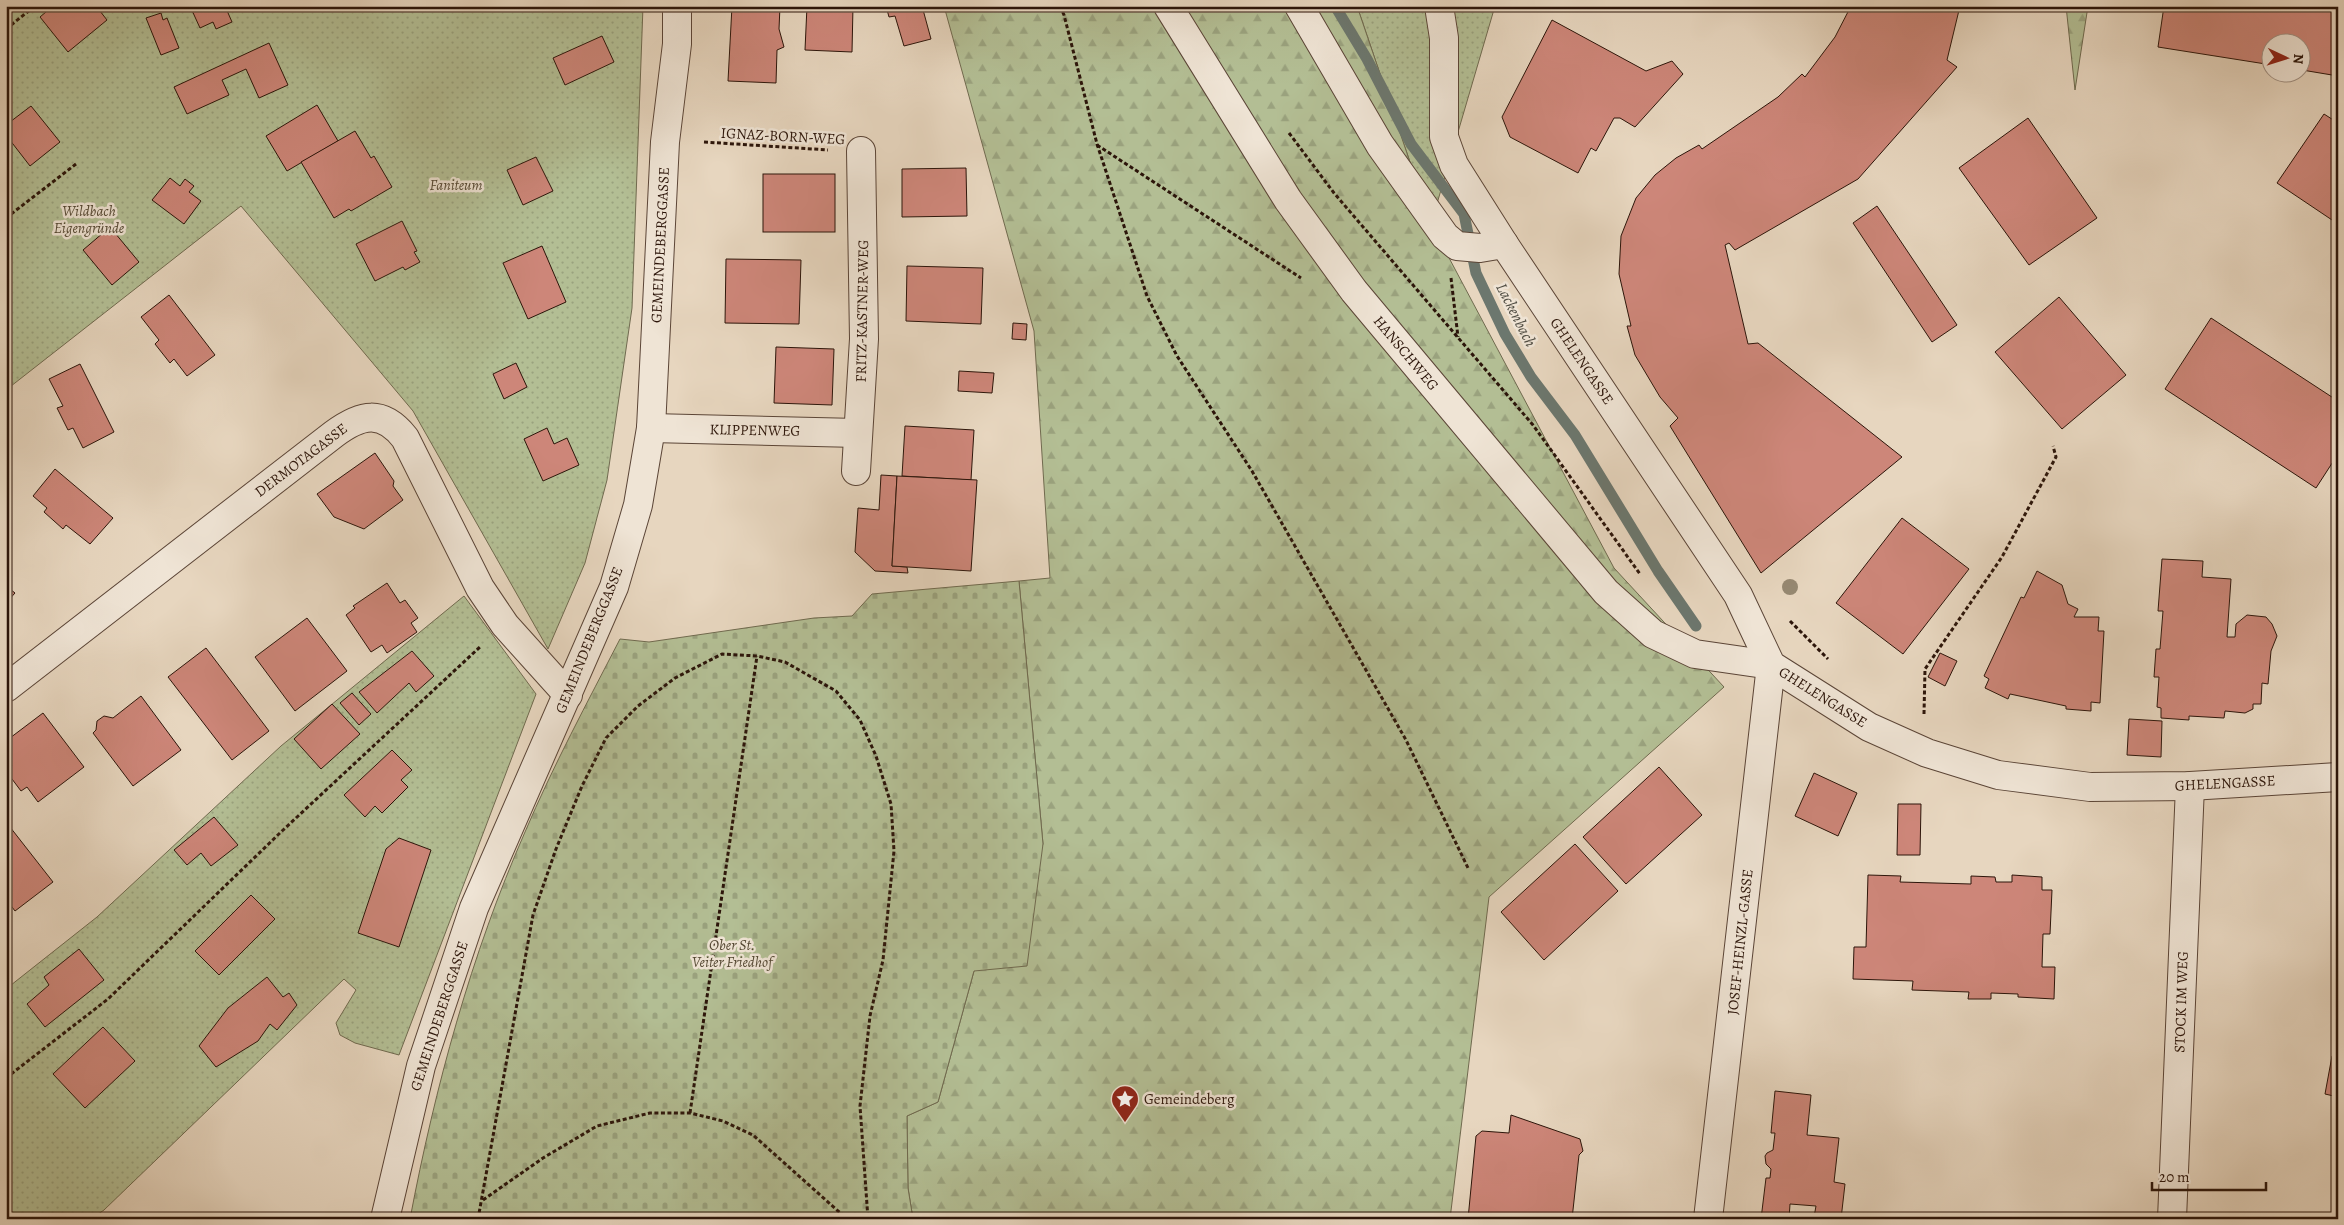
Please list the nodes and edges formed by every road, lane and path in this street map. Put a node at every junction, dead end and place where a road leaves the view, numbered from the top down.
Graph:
1 (35, 6) edge
2 (677, 6) edge
3 (1060, 6) edge
4 (1168, 6) edge
5 (1299, 6) edge
6 (1438, 6) edge
7 (6, 29) edge
8 (1284, 126) dead end
9 (704, 142) dead end
10 (1097, 144) junction
11 (861, 152) joint
12 (76, 164) dead end
13 (6, 218) edge
14 (1472, 244) junction
15 (1302, 279) dead end
16 (1458, 338) junction
17 (651, 428) junction
18 (858, 433) junction
19 (2053, 446) dead end
20 (856, 471) dead end
21 (1641, 575) dead end
22 (1784, 616) dead end
23 (505, 625) junction
24 (756, 656) junction
25 (1830, 660) dead end
26 (1771, 664) junction
27 (6, 688) edge
28 (568, 695) junction
29 (1915, 712) dead end
30 (2338, 777) edge
31 (2190, 786) junction
32 (1469, 870) dead end
33 (6, 1078) edge
34 (690, 1112) junction
35 (482, 1200) junction
36 (385, 1219) edge
37 (478, 1219) edge
38 (847, 1219) edge
39 (868, 1219) edge
40 (1708, 1219) edge
41 (2172, 1219) edge

1 - 7 path
2 - 17 street, GEMEINDEBERGGASSE
3 - 10 path
4 - 26 street, HANSCHWEG
5 - 14 street
6 - 14 street, GHELENGASSE
8 - 16 path
9 - 11 path, IGNAZ-BORN-WEG
10 - 15 path
10 - 32 path
11 - 18 street, FRITZ-KASTNER-WEG
12 - 13 path
14 - 16 path
14 - 26 street, GHELENGASSE
16 - 21 path
17 - 18 street, KLIPPENWEG
17 - 28 street, GEMEINDEBERGGASSE
18 - 20 street, FRITZ-KASTNER-WEG
19 - 29 path
22 - 25 path
23 - 27 street, DERMOTAGASSE
23 - 28 street, DERMOTAGASSE
23 - 33 path
24 - 34 path
24 - 35 path
24 - 39 path
26 - 31 street, GHELENGASSE
26 - 40 street, JOSEF-HEINZL-GASSE
28 - 36 street, GEMEINDEBERGGASSE
30 - 31 street, GHELENGASSE
31 - 41 street, STOCK IM WEG
34 - 35 path
34 - 38 path
35 - 37 path

